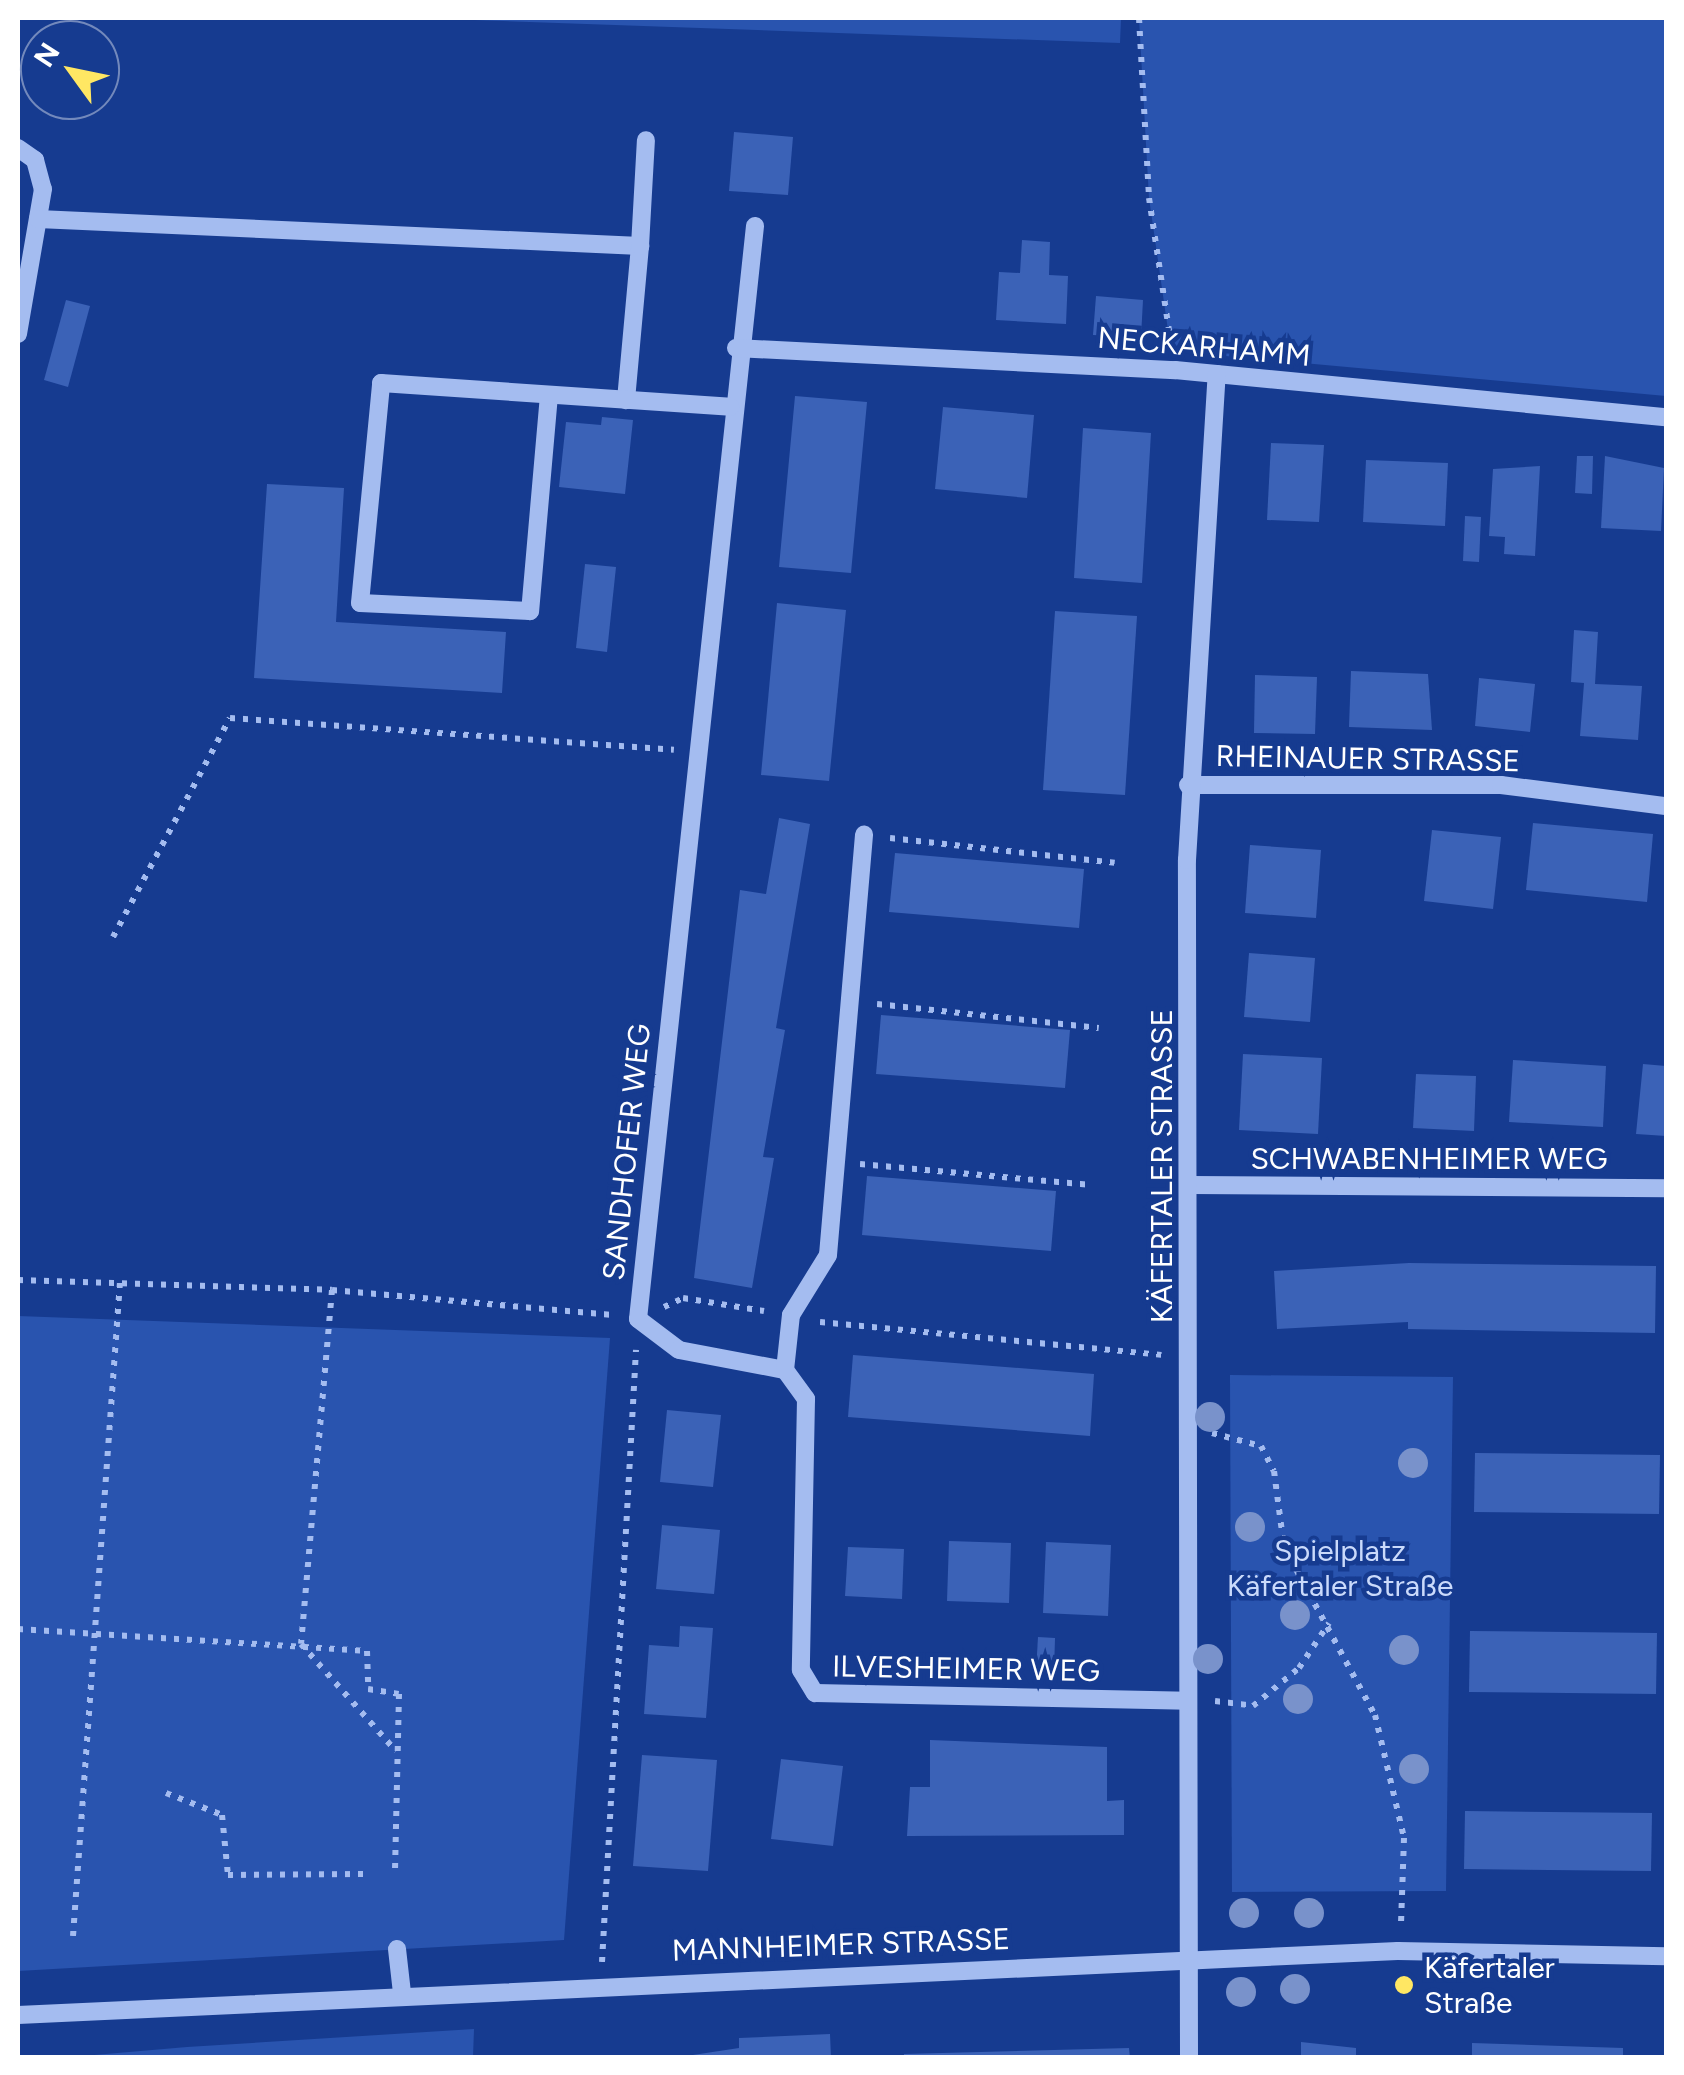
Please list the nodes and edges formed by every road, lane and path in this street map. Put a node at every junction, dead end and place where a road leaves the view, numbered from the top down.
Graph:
1 (1139, 18) edge
2 (646, 140) dead end
3 (18, 148) edge
4 (38, 219) junction
5 (754, 226) dead end
6 (640, 246) junction
7 (1168, 316) dead end
8 (18, 334) edge
9 (736, 348) junction
10 (1217, 374) junction
11 (549, 395) junction
12 (626, 400) junction
13 (730, 407) junction
14 (1666, 417) edge
15 (695, 752) junction
16 (1188, 785) junction
17 (1666, 806) edge
18 (864, 835) joint
19 (1114, 863) dead end
20 (112, 937) dead end
21 (851, 1002) junction
22 (1099, 1028) dead end
23 (838, 1162) junction
24 (1089, 1185) dead end
25 (1191, 1185) junction
26 (1666, 1188) edge
27 (18, 1280) edge
28 (120, 1282) junction
29 (332, 1290) junction
30 (791, 1316) junction
31 (638, 1319) junction
32 (1191, 1356) junction
33 (784, 1370) junction
34 (1191, 1431) junction
35 (1330, 1622) junction
36 (18, 1629) edge
37 (92, 1633) junction
38 (300, 1644) junction
39 (1188, 1702) junction
40 (397, 1752) junction
41 (166, 1793) dead end
42 (395, 1872) dead end
43 (363, 1874) dead end
44 (73, 1936) dead end
45 (397, 1949) dead end
46 (1398, 1951) junction
47 (1666, 1956) edge
48 (1189, 1959) junction
49 (602, 1964) dead end
50 (402, 1993) junction
51 (18, 2014) edge
52 (1189, 2058) edge

1 - 7 path
2 - 6 street
3 - 4 street
4 - 6 street
4 - 8 street
5 - 9 street, SANDHOFER WEG
6 - 12 street
9 - 10 street, NECKARHAMM
9 - 13 street, SANDHOFER WEG
10 - 14 street, NECKARHAMM
10 - 16 street, KÄFERTALER STRASSE
11 - 11 street
11 - 12 street
12 - 13 street
13 - 15 street, SANDHOFER WEG
15 - 20 path
15 - 31 street, SANDHOFER WEG
16 - 17 street, RHEINAUER STRASSE
16 - 25 street, KÄFERTALER STRASSE
18 - 19 path
18 - 21 street
21 - 22 path
21 - 23 street
23 - 24 path
23 - 30 street
25 - 26 street, SCHWABENHEIMER WEG
25 - 32 street, KÄFERTALER STRASSE
27 - 28 path
28 - 29 path
28 - 37 path
29 - 31 path
29 - 38 path
30 - 31 path
30 - 32 path
30 - 33 street
31 - 33 street
31 - 49 path, SANDHOFER WEG
32 - 34 street, KÄFERTALER STRASSE
33 - 39 street, ILVESHEIMER WEG
34 - 35 path
34 - 39 street, KÄFERTALER STRASSE
35 - 39 path
35 - 46 path
36 - 37 path
37 - 38 path
37 - 44 path
38 - 40 path
38 - 40 path
39 - 48 street, KÄFERTALER STRASSE
40 - 42 path
41 - 43 path
45 - 50 street
46 - 47 street, MANNHEIMER STRASSE
46 - 48 street, MANNHEIMER STRASSE
48 - 50 street, MANNHEIMER STRASSE
48 - 52 street, KÄFERTALER STRASSE
50 - 51 street, MANNHEIMER STRASSE

